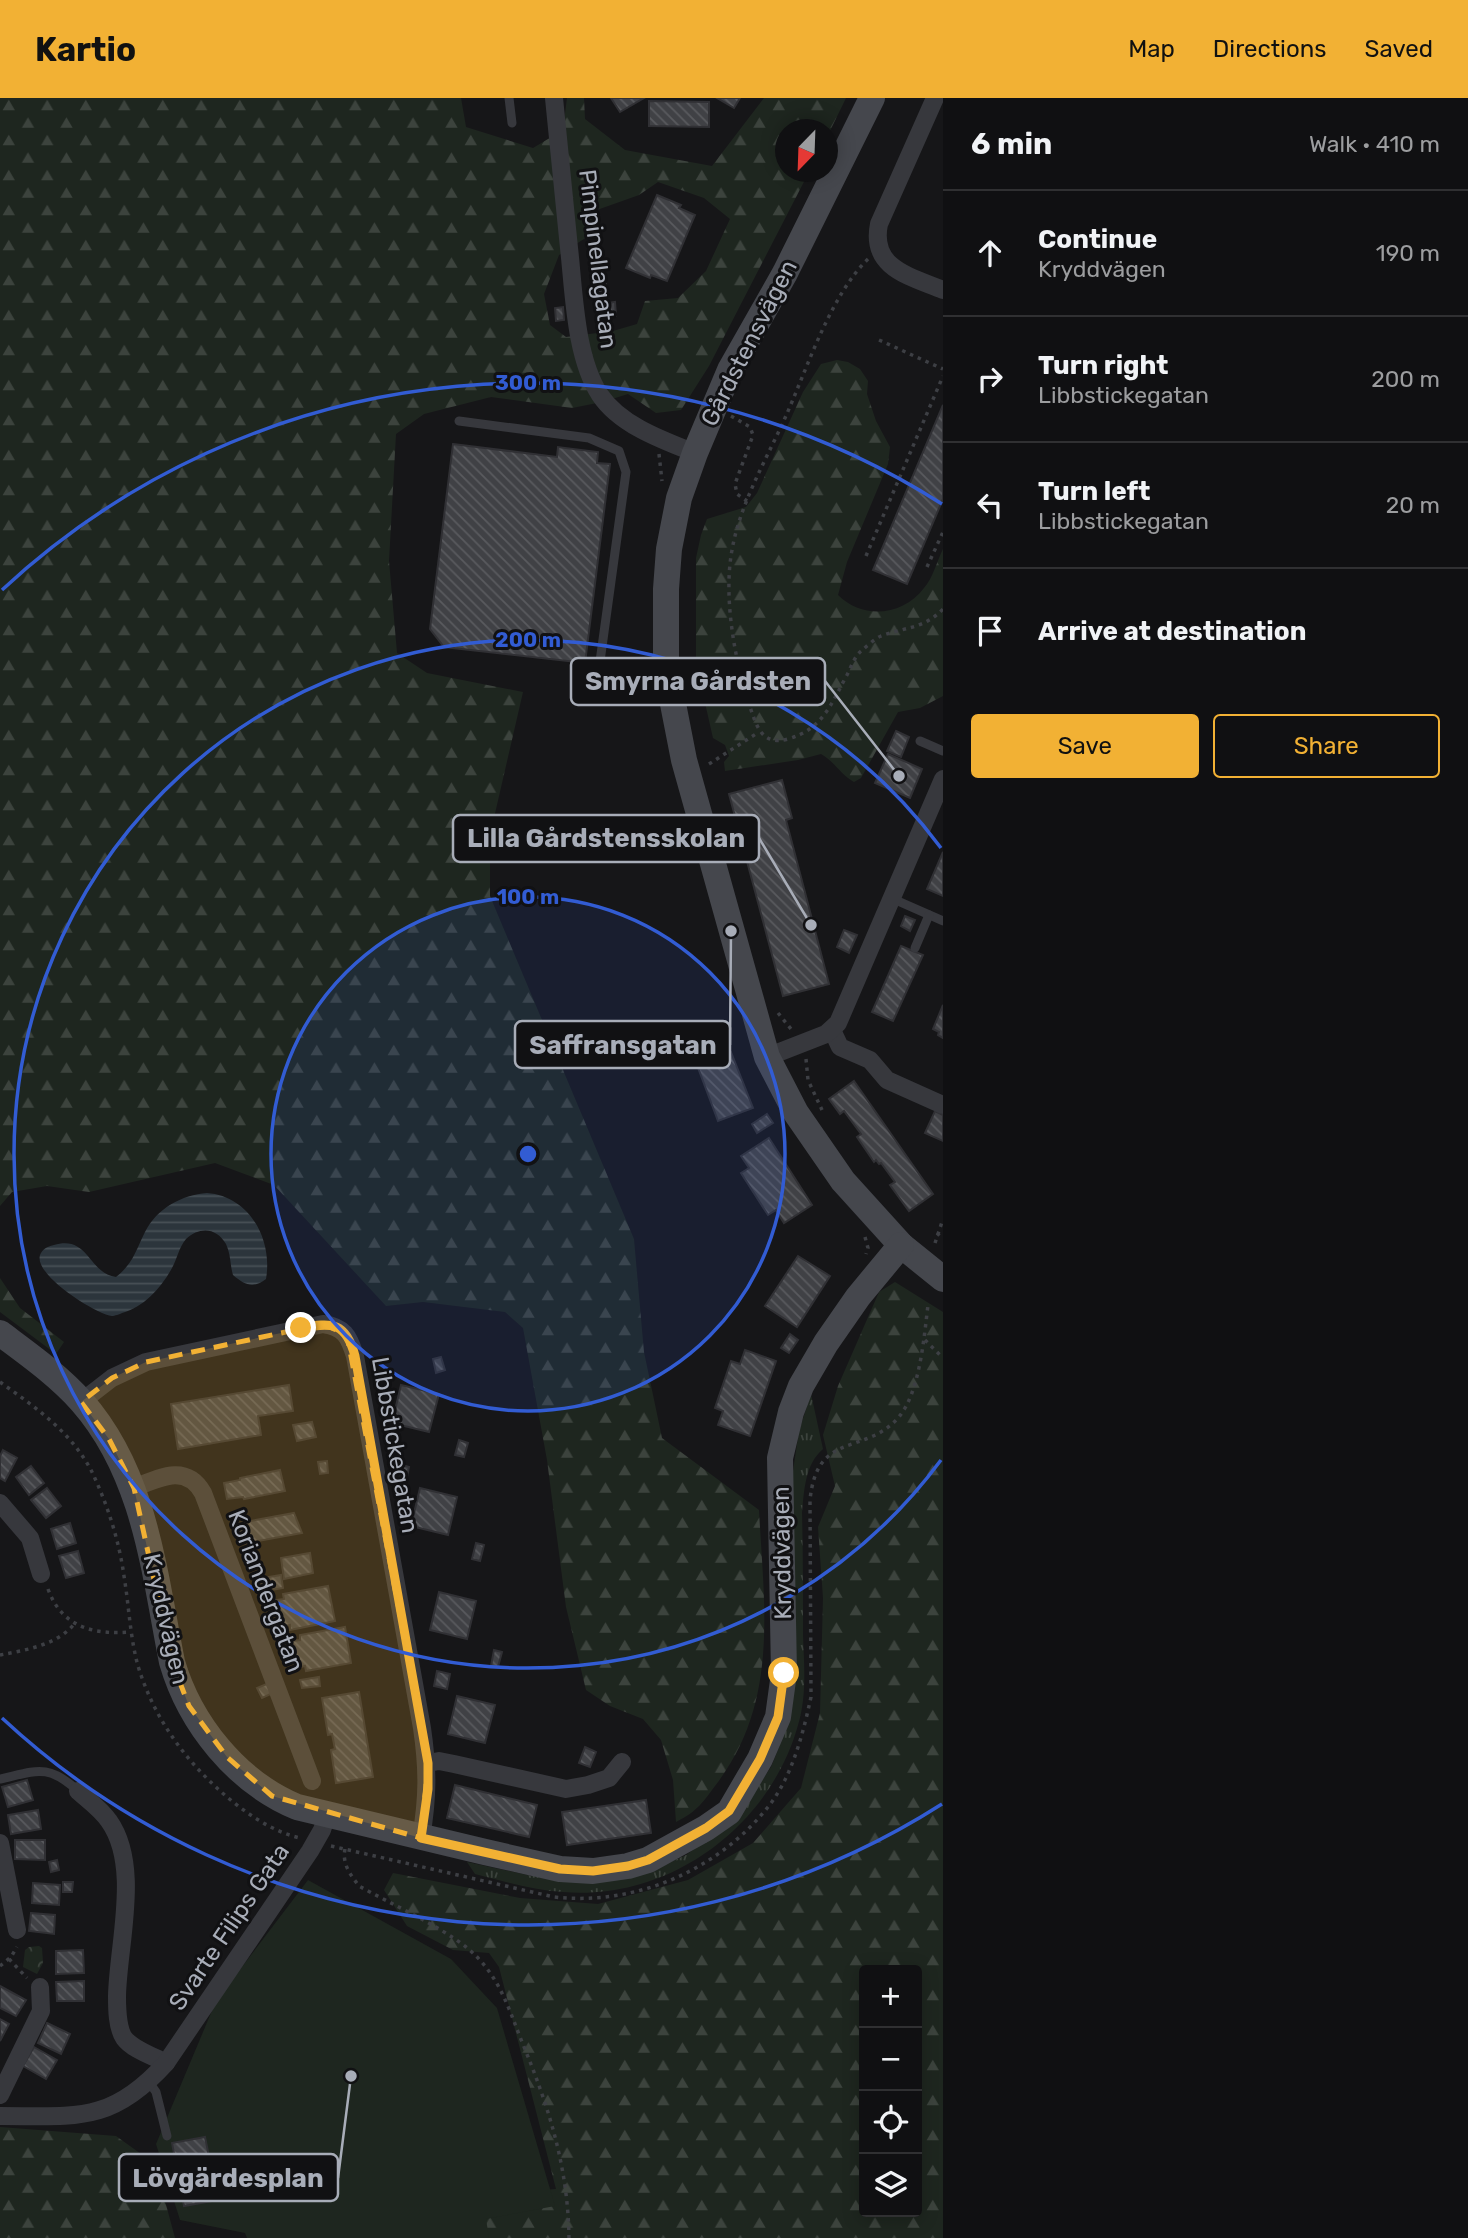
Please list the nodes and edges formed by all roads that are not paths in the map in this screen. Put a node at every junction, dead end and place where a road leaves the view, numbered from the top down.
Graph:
1 (509, 98) edge
2 (554, 98) edge
3 (872, 98) edge
4 (935, 98) edge
5 (512, 123) dead end
6 (943, 290) edge
7 (459, 421) dead end
8 (695, 453) junction
9 (668, 680) junction
10 (920, 741) dead end
11 (943, 751) edge
12 (943, 779) edge
13 (891, 898) junction
14 (929, 915) junction
15 (943, 921) edge
16 (915, 948) dead end
17 (832, 1030) junction
18 (767, 1057) junction
19 (943, 1105) edge
20 (901, 1245) junction
21 (943, 1279) edge
22 (0, 1333) edge
23 (81, 1402) junction
24 (134, 1488) junction
25 (0, 1503) edge
26 (41, 1574) road end
27 (622, 1762) dead end
28 (428, 1763) junction
29 (0, 1779) edge
30 (312, 1781) dead end
31 (78, 1791) joint
32 (327, 1815) junction
33 (421, 1838) junction
34 (0, 1844) edge
35 (17, 1930) road end
36 (40, 1987) road end
37 (166, 2063) junction
38 (149, 2082) junction
39 (0, 2095) edge
40 (0, 2116) edge
41 (167, 2136) dead end

1 - 5 lane
2 - 8 street, Pimpinellagatan
3 - 8 street, Gårdstensvägen
4 - 6 street
7 - 9 lane
8 - 9 street, Gårdstensvägen
9 - 18 street, Gårdstensvägen
10 - 11 lane
12 - 13 street
13 - 14 lane
13 - 17 street
14 - 15 lane
14 - 16 lane
17 - 18 street
17 - 19 street
18 - 20 street, Gårdstensvägen
20 - 21 street, Gårdstensvägen
20 - 33 street, Kryddvägen
22 - 23 street, Kryddvägen
23 - 24 street, Kryddvägen
23 - 28 street, Libbstickegatan
24 - 30 street, Koriandergatan
24 - 32 street, Kryddvägen
25 - 26 street
27 - 28 street
28 - 33 street, Libbstickegatan
29 - 31 lane
31 - 37 street
32 - 33 street, Kryddvägen
32 - 37 street, Svarte Filips Gata
34 - 35 street
36 - 39 street
37 - 38 street, Svarte Filips Gata
38 - 40 street, Svarte Filips Gata
38 - 41 lane

